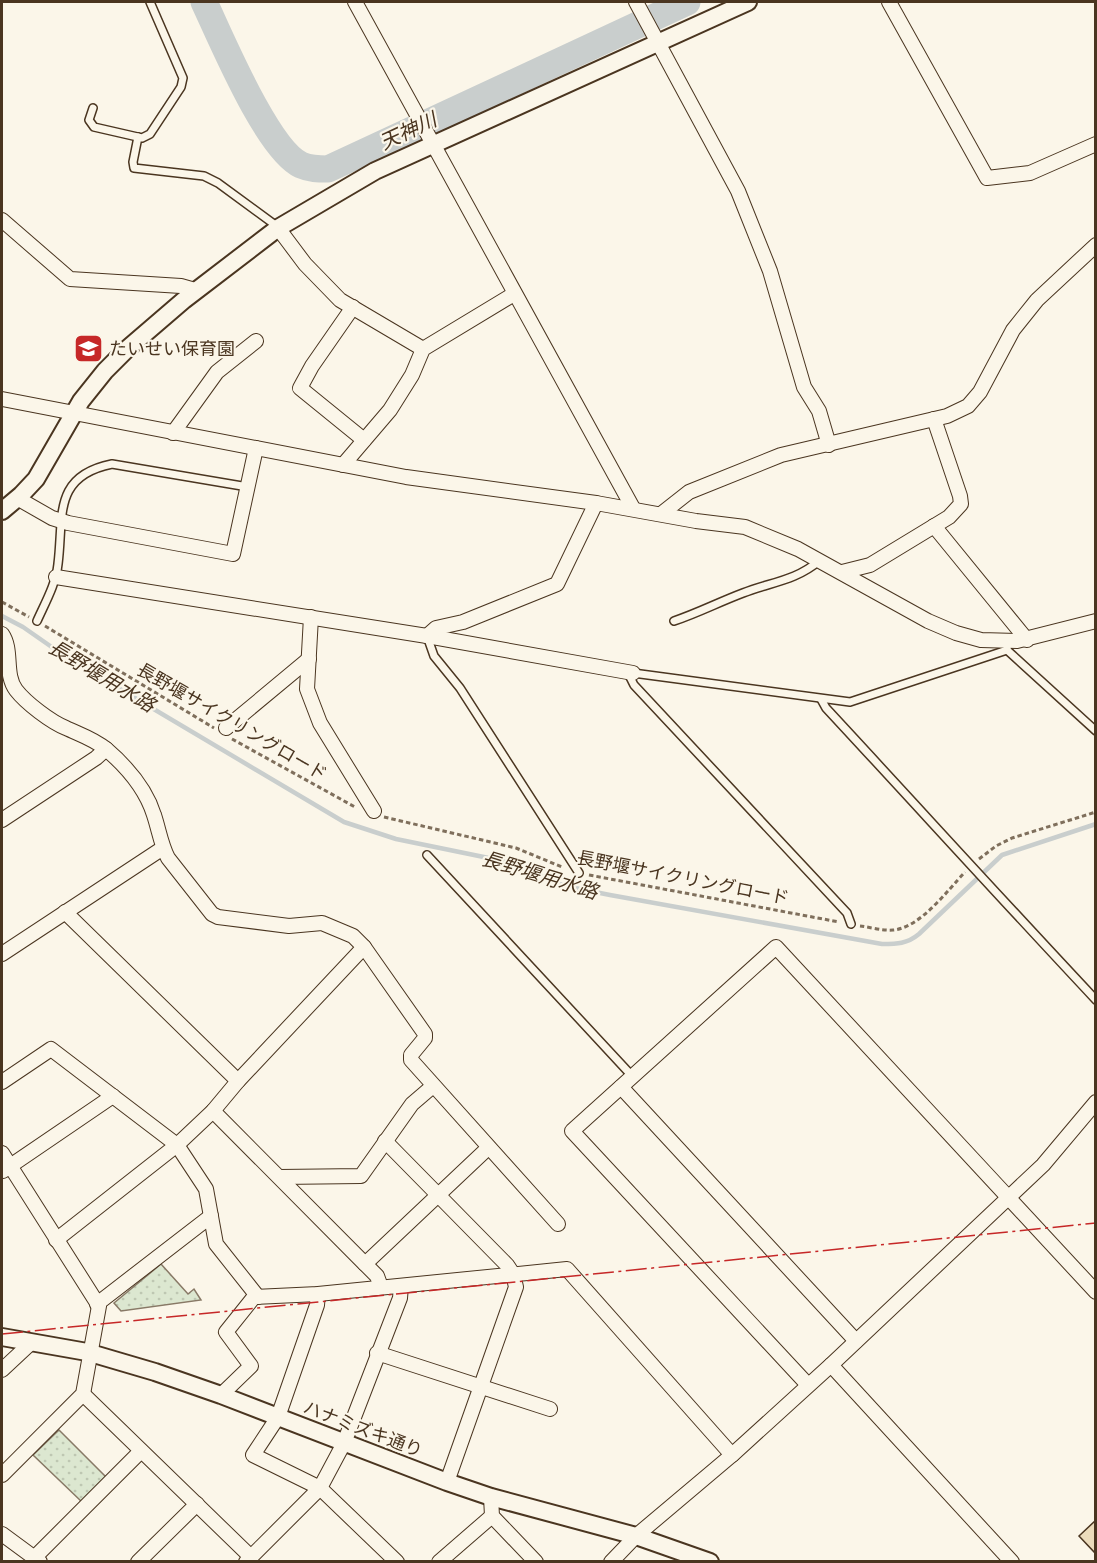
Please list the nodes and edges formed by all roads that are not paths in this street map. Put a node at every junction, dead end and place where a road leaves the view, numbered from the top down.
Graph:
1 (150, 2) edge
2 (355, 2) edge
3 (748, 2) edge
4 (889, 2) edge
5 (638, 6) edge
6 (655, 37) junction
7 (93, 108) dead end
8 (138, 137) junction
9 (431, 141) junction
10 (1095, 144) edge
11 (2, 220) edge
12 (278, 228) junction
13 (1095, 245) edge
14 (195, 290) junction
15 (514, 294) junction
16 (353, 307) junction
17 (256, 341) dead end
18 (423, 349) junction
19 (2, 399) edge
20 (74, 414) junction
21 (934, 419) junction
22 (173, 432) junction
23 (364, 440) junction
24 (829, 444) junction
25 (256, 448) junction
26 (343, 465) junction
27 (248, 487) junction
28 (17, 498) junction
29 (596, 503) junction
30 (633, 508) junction
31 (2, 512) edge
32 (661, 514) junction
33 (61, 521) junction
34 (934, 526) junction
35 (819, 561) junction
36 (842, 572) junction
37 (56, 577) junction
38 (311, 617) junction
39 (37, 621) road end
40 (674, 621) dead end
41 (1095, 621) edge
42 (2, 633) edge
43 (427, 636) junction
44 (1027, 640) junction
45 (1007, 646) junction
46 (309, 659) junction
47 (630, 672) junction
48 (6, 687) edge
49 (821, 699) junction
50 (223, 731) road end
51 (1095, 731) edge
52 (106, 749) junction
53 (374, 813) road end
54 (2, 820) edge
55 (163, 848) junction
56 (427, 855) dead end
57 (579, 873) road end
58 (65, 912) junction
59 (851, 924) road end
60 (363, 946) junction
61 (2, 954) edge
62 (1095, 1000) edge
63 (633, 1077) junction
64 (238, 1081) junction
65 (2, 1082) edge
66 (433, 1086) junction
67 (621, 1087) junction
68 (113, 1096) junction
69 (1095, 1102) edge
70 (213, 1111) junction
71 (385, 1141) junction
72 (177, 1145) junction
73 (488, 1148) junction
74 (2, 1153) edge
75 (5, 1169) edge
76 (280, 1177) junction
77 (438, 1195) junction
78 (1008, 1198) junction
79 (211, 1216) junction
80 (558, 1224) dead end
81 (56, 1240) junction
82 (366, 1264) junction
83 (513, 1274) junction
84 (401, 1286) junction
85 (381, 1287) junction
86 (1095, 1292) edge
87 (318, 1294) junction
88 (258, 1297) junction
89 (98, 1304) junction
90 (2, 1337) edge
91 (856, 1341) junction
92 (32, 1342) junction
93 (377, 1353) junction
94 (91, 1354) junction
95 (831, 1365) junction
96 (2, 1370) edge
97 (480, 1385) junction
98 (808, 1385) junction
99 (83, 1394) junction
100 (221, 1395) junction
101 (550, 1409) dead end
102 (278, 1417) junction
103 (344, 1443) junction
104 (141, 1451) junction
105 (732, 1455) junction
106 (2, 1475) edge
107 (447, 1482) junction
108 (320, 1488) junction
109 (490, 1497) junction
110 (197, 1504) junction
111 (492, 1516) junction
112 (2, 1534) edge
113 (636, 1536) junction
114 (253, 1558) edge
115 (37, 1559) edge
116 (138, 1562) edge
117 (397, 1562) edge
118 (439, 1562) edge
119 (536, 1562) edge
120 (611, 1562) edge
121 (710, 1562) edge
122 (1012, 1562) edge

1 - 8 lane
2 - 9 street
3 - 6 street
4 - 10 street
5 - 6 street
6 - 9 street
6 - 24 street
7 - 8 lane
8 - 12 lane
9 - 12 street
9 - 15 street
11 - 14 street
12 - 14 street
12 - 16 street
13 - 21 street
14 - 20 street
15 - 18 street
15 - 30 street
16 - 18 street
16 - 23 street
17 - 22 street
18 - 23 street
19 - 20 street
20 - 22 street
20 - 28 street
21 - 24 street
21 - 34 street
22 - 25 street
23 - 26 street
24 - 32 street
25 - 26 street
25 - 27 street
26 - 29 street
27 - 33 lane
27 - 33 street
28 - 31 street
28 - 33 street
29 - 30 street
29 - 43 street
30 - 32 street
32 - 35 street
33 - 37 lane
34 - 36 street
34 - 44 street
35 - 36 street
35 - 40 lane
36 - 45 street
37 - 38 street
37 - 39 lane
38 - 43 street
38 - 46 street
41 - 44 street
42 - 48 street
43 - 47 street
43 - 57 lane
44 - 45 street
45 - 49 lane
45 - 51 lane
46 - 50 street
46 - 53 street
47 - 49 lane
47 - 59 lane
48 - 52 street
49 - 62 lane
52 - 54 street
52 - 55 street
55 - 58 street
55 - 60 street
56 - 63 lane
58 - 61 street
58 - 64 street
60 - 64 street
60 - 66 street
63 - 67 street
63 - 78 street
64 - 70 street
65 - 68 street
66 - 71 street
66 - 73 street
67 - 91 street
67 - 98 street
68 - 72 street
68 - 75 street
69 - 78 street
70 - 72 street
70 - 76 street
71 - 76 street
71 - 77 street
72 - 79 street
72 - 81 street
73 - 77 street
73 - 80 street
74 - 75 street
75 - 81 street
76 - 82 street
77 - 82 street
77 - 83 street
78 - 86 street
78 - 91 street
79 - 88 street
79 - 89 street
81 - 89 street
82 - 85 street
83 - 84 street
83 - 97 street
83 - 105 street
84 - 85 street
84 - 93 street
85 - 87 street
87 - 88 street
87 - 102 street
88 - 100 street
89 - 94 street
90 - 92 street, ハナミズキ通り
91 - 95 street
92 - 94 street, ハナミズキ通り
92 - 96 street
93 - 97 street
93 - 103 street
94 - 99 street
94 - 100 street, ハナミズキ通り
95 - 98 street
95 - 122 street
97 - 101 street
97 - 107 street
98 - 105 street
99 - 104 street
99 - 106 street
100 - 102 street, ハナミズキ通り
102 - 103 street, ハナミズキ通り
102 - 108 street
103 - 107 street, ハナミズキ通り
103 - 108 street
104 - 110 street
104 - 115 street
105 - 113 street
107 - 109 street, ハナミズキ通り
108 - 114 street
108 - 117 street
109 - 111 street
109 - 113 street, ハナミズキ通り
110 - 114 street
110 - 116 street
111 - 118 street
111 - 119 street
112 - 115 street
113 - 120 street
113 - 121 street, ハナミズキ通り

